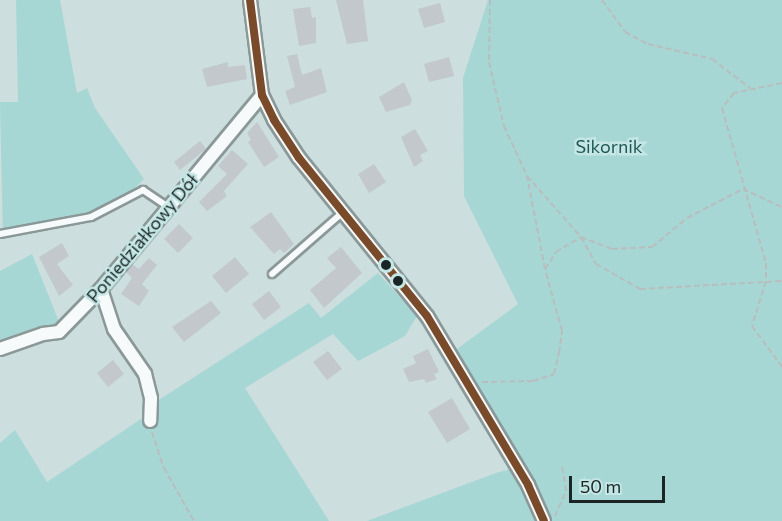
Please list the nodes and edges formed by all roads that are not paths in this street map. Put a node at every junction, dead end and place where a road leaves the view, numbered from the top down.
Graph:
1 (250, 0) edge
2 (262, 95) junction
3 (168, 207) junction
4 (344, 212) junction
5 (0, 234) edge
6 (272, 274) dead end
7 (101, 289) junction
8 (0, 349) edge
9 (150, 421) road end
10 (544, 521) edge

1 - 2 street
2 - 3 street, Poniedziałkowy Dół
2 - 4 street
3 - 5 lane
3 - 7 street, Poniedziałkowy Dół
4 - 6 lane
4 - 10 street
7 - 8 street, Poniedziałkowy Dół
7 - 9 street

